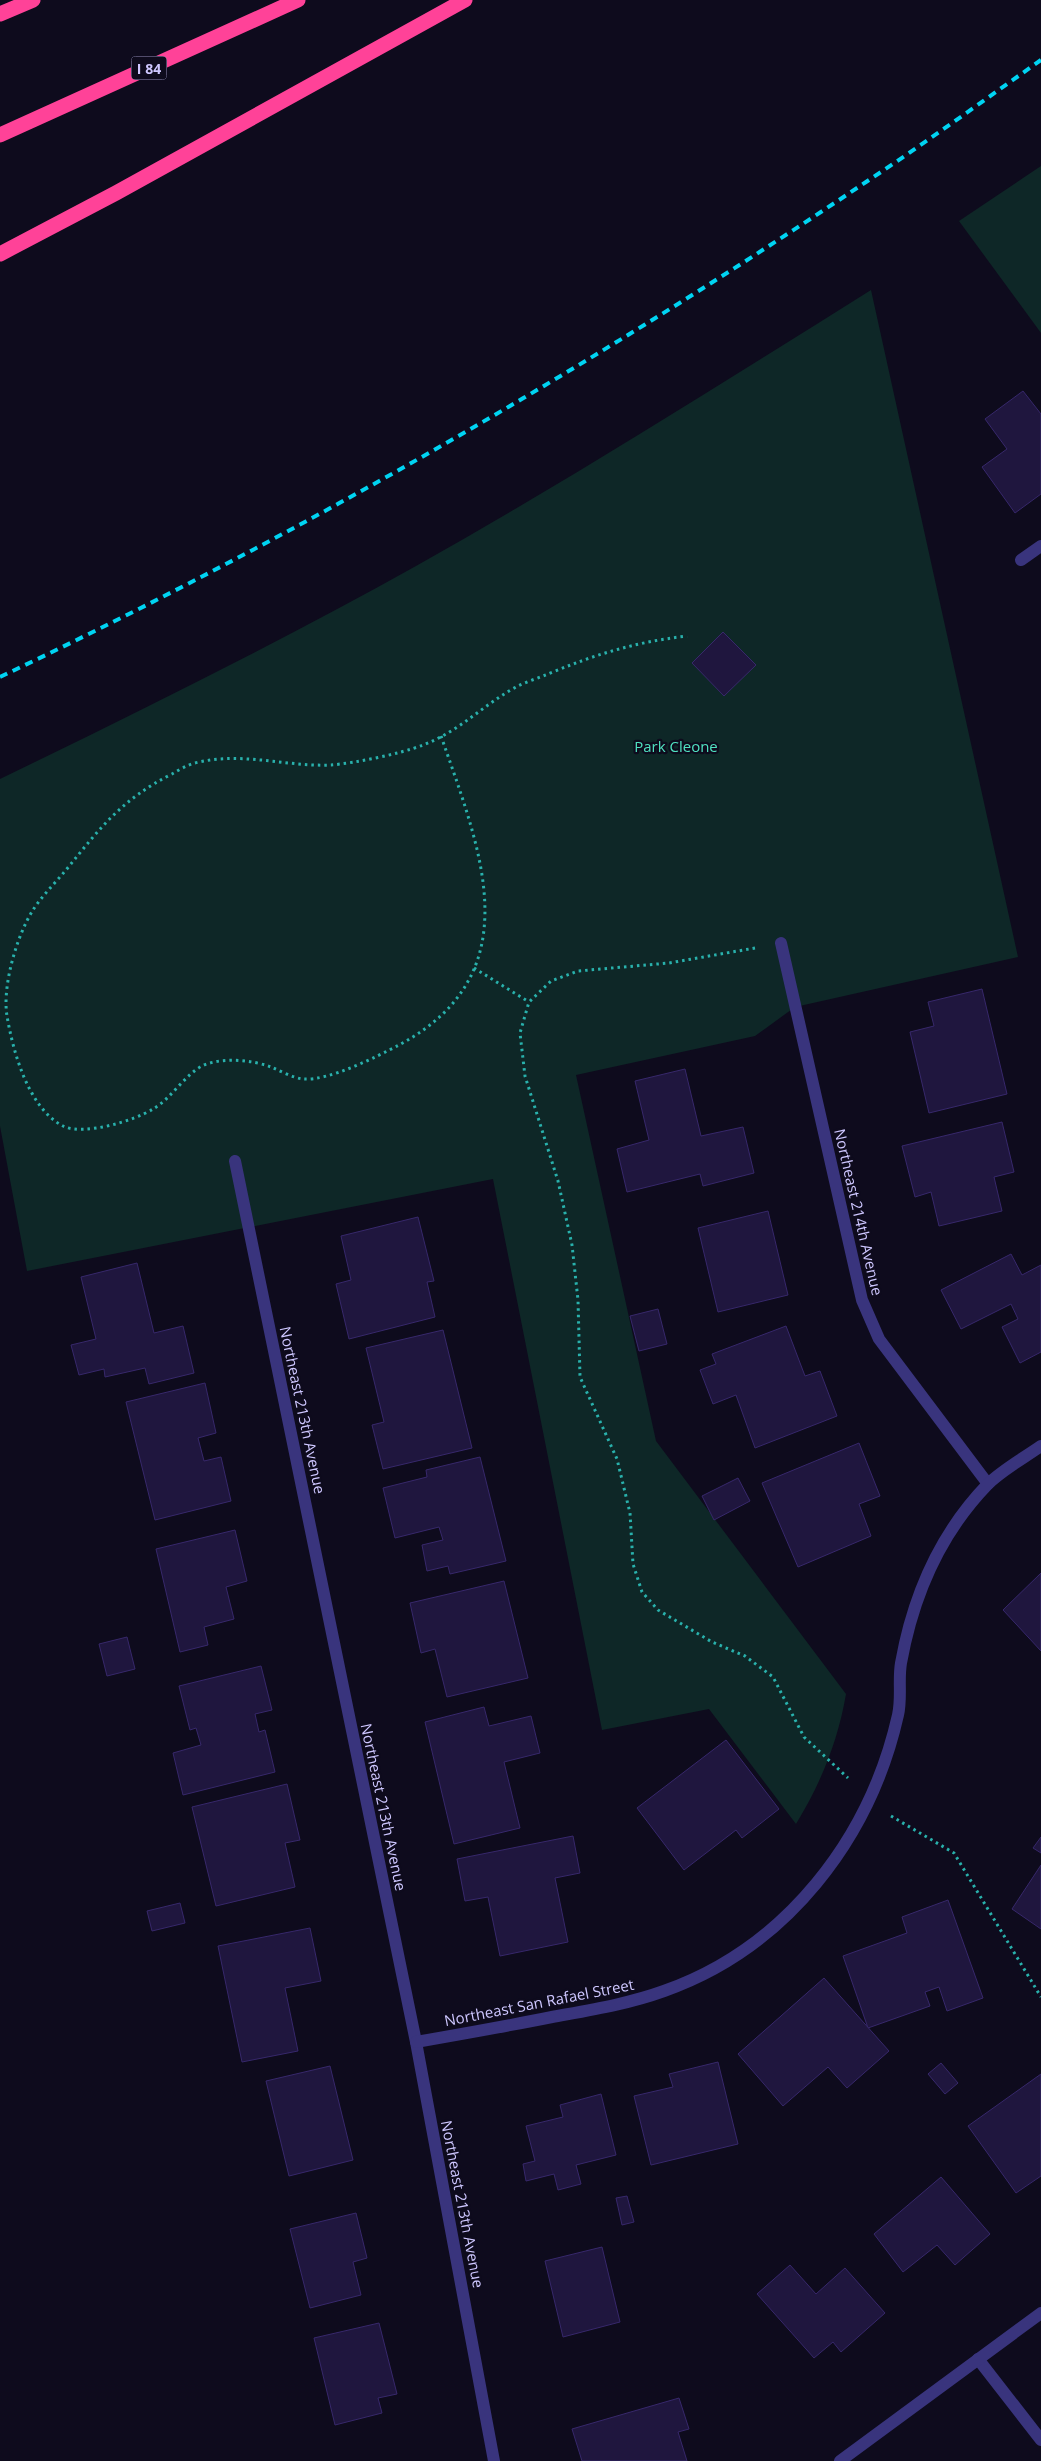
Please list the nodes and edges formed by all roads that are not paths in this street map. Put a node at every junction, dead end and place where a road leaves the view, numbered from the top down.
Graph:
1 (32, 0) edge
2 (298, 0) edge
3 (465, 0) edge
4 (0, 14) edge
5 (0, 135) edge
6 (0, 254) edge
7 (1041, 546) edge
8 (1021, 560) dead end
9 (781, 943) road end
10 (235, 1160) dead end
11 (1041, 1446) edge
12 (988, 1484) junction
13 (416, 2042) junction
14 (1041, 2313) edge
15 (978, 2359) junction
16 (1041, 2440) edge
17 (494, 2461) edge
18 (840, 2461) edge

1 - 4 highway
2 - 5 highway, I 84
3 - 6 highway
7 - 8 street
9 - 12 street, Northeast 214th Avenue
10 - 13 street, Northeast 213th Avenue
11 - 12 street, Northeast San Rafael Street
12 - 13 street, Northeast San Rafael Street
13 - 17 street, Northeast 213th Avenue
14 - 15 street
15 - 16 street
15 - 18 street

